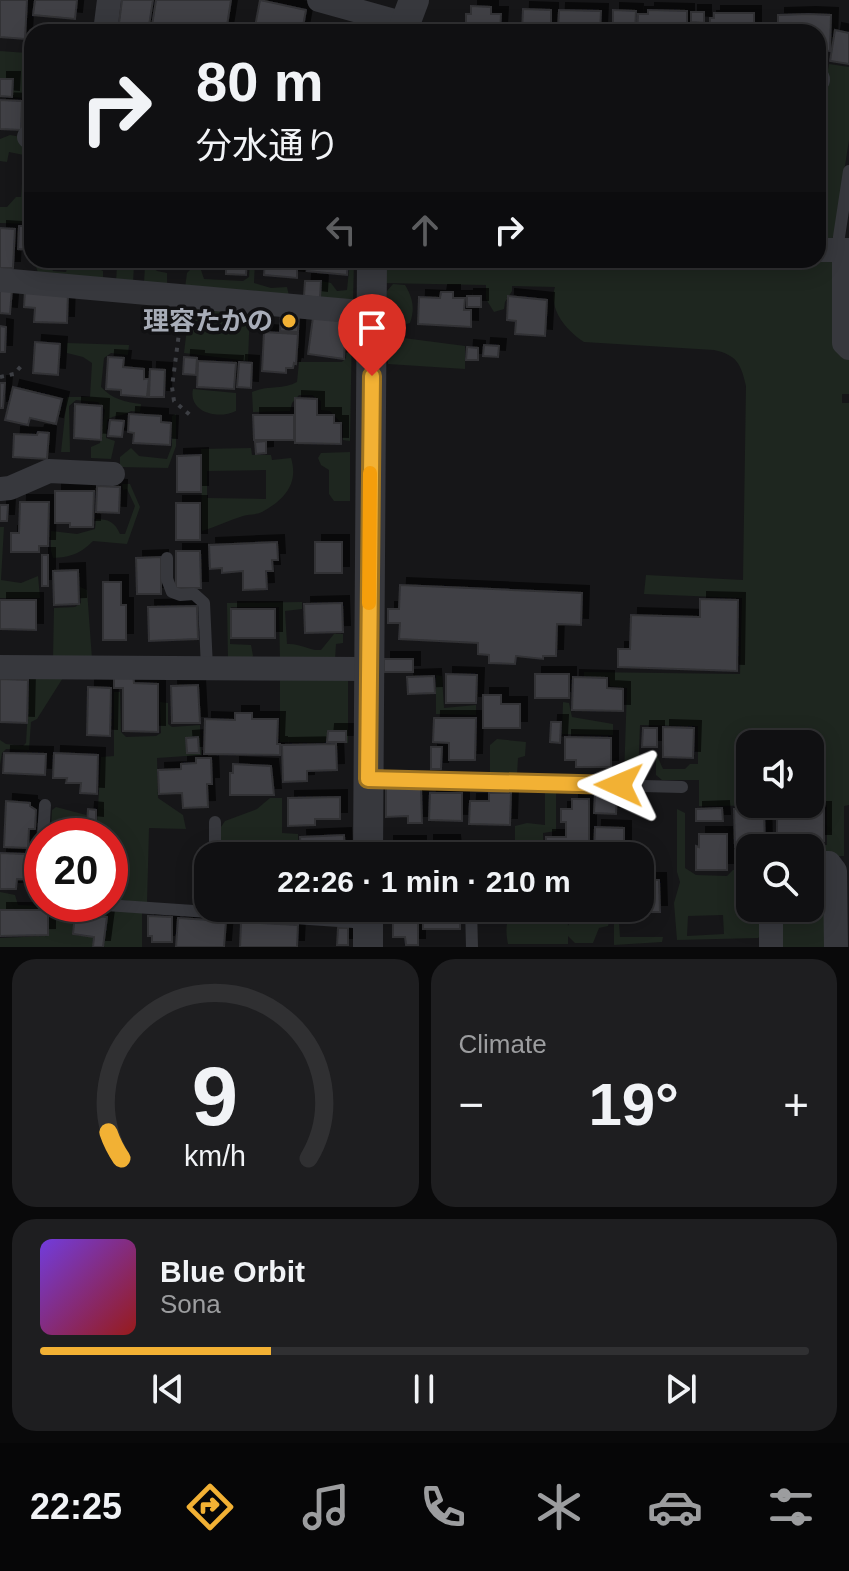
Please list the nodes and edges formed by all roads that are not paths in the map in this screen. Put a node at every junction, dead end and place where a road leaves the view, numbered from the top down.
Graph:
1 (109, 0) edge
2 (319, 0) edge
3 (407, 19) edge
4 (106, 24) edge
5 (849, 171) edge
6 (837, 250) edge
7 (372, 268) edge
8 (0, 280) edge
9 (372, 313) junction
10 (849, 348) edge
11 (113, 474) dead end
12 (0, 489) edge
13 (167, 558) dead end
14 (0, 667) edge
15 (207, 668) junction
16 (368, 669) junction
17 (368, 779) junction
18 (682, 787) dead end
19 (45, 805) dead end
20 (44, 818) edge
21 (215, 822) dead end
22 (215, 842) edge
23 (368, 842) edge
24 (824, 863) edge
25 (128, 906) edge
26 (194, 909) edge
27 (330, 922) edge
28 (471, 922) edge
29 (771, 922) edge
30 (368, 926) edge
31 (472, 947) edge
32 (771, 947) edge
33 (836, 947) edge

1 - 4 street
2 - 3 street
5 - 6 lane
6 - 10 street
7 - 9 street
8 - 9 street
9 - 16 street
11 - 12 street
13 - 15 lane
14 - 15 street
15 - 16 street
16 - 17 street
17 - 18 lane
17 - 23 street
19 - 20 lane
21 - 22 lane
24 - 33 street
25 - 26 lane
27 - 30 lane
28 - 31 lane
29 - 32 street

